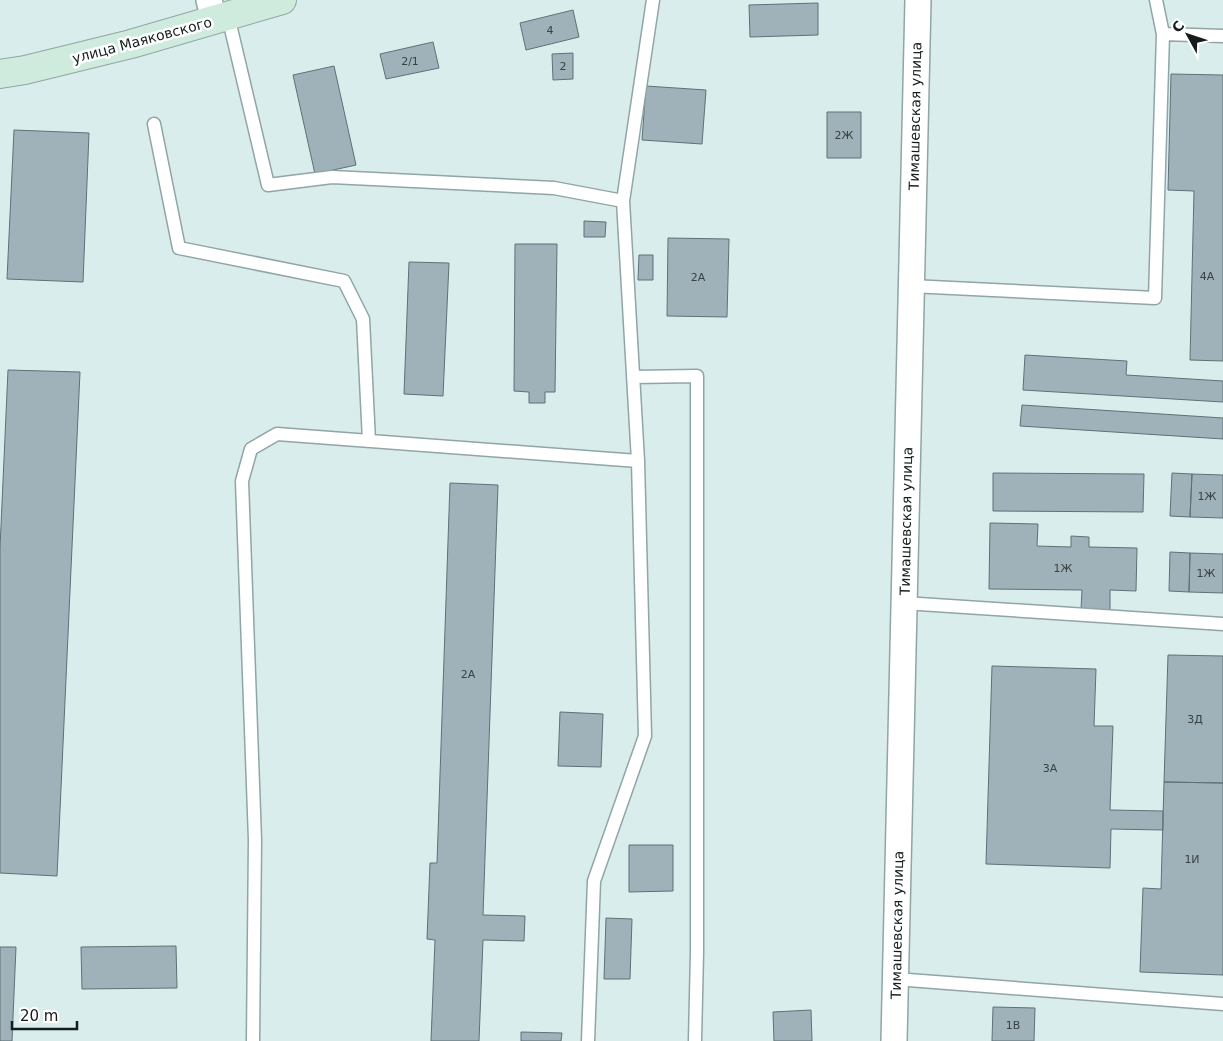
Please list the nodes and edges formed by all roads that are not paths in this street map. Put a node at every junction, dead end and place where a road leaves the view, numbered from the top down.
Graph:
1 (282, 0) edge
2 (652, 0) edge
3 (918, 0) edge
4 (1156, 0) edge
5 (217, 12) edge
6 (1163, 34) junction
7 (1223, 36) edge
8 (0, 74) edge
9 (154, 124) dead end
10 (623, 201) junction
11 (911, 286) junction
12 (633, 376) junction
13 (369, 441) junction
14 (638, 461) junction
15 (904, 603) junction
16 (1223, 624) edge
17 (895, 979) junction
18 (1223, 1004) edge
19 (253, 1041) edge
20 (588, 1041) edge
21 (695, 1041) edge
22 (894, 1041) edge

1 - 5 main road, улица Маяковского
2 - 10 lane
3 - 11 street, Тимашевская улица
4 - 6 lane
5 - 8 main road, улица Маяковского
5 - 10 lane
6 - 7 lane
6 - 11 lane
9 - 13 lane
10 - 12 lane
11 - 15 street, Тимашевская улица
12 - 14 lane
12 - 21 lane
13 - 14 lane
13 - 19 lane
14 - 20 lane
15 - 16 lane
15 - 17 street, Тимашевская улица
17 - 18 lane
17 - 22 street, Тимашевская улица

